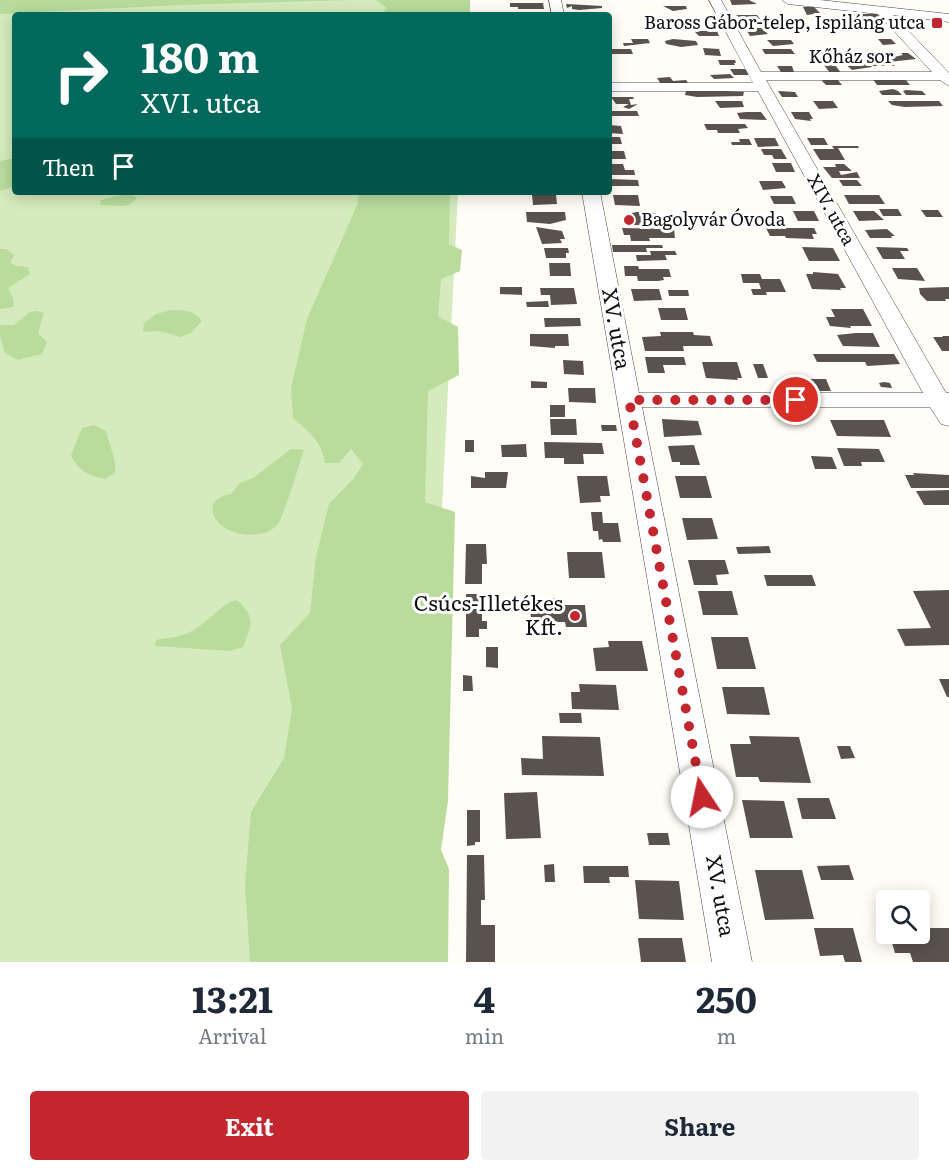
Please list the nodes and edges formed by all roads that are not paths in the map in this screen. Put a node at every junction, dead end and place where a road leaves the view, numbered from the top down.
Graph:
1 (715, 0) edge
2 (789, 0) edge
3 (852, 3) edge
4 (881, 10) junction
5 (949, 18) edge
6 (925, 57) junction
7 (942, 57) dead end
8 (947, 79) edge
9 (761, 82) junction
10 (612, 87) edge
11 (592, 195) edge
12 (629, 400) junction
13 (946, 406) edge
14 (732, 962) edge

1 - 9 street, XIV. utca
2 - 3 street
3 - 4 street
4 - 5 street
4 - 6 street
6 - 7 street
6 - 8 street
8 - 9 street, Kőház sor
9 - 10 street, Kőház sor
9 - 13 street, XIV. utca
11 - 12 street, XV. utca
12 - 13 street
12 - 14 street, XV. utca

